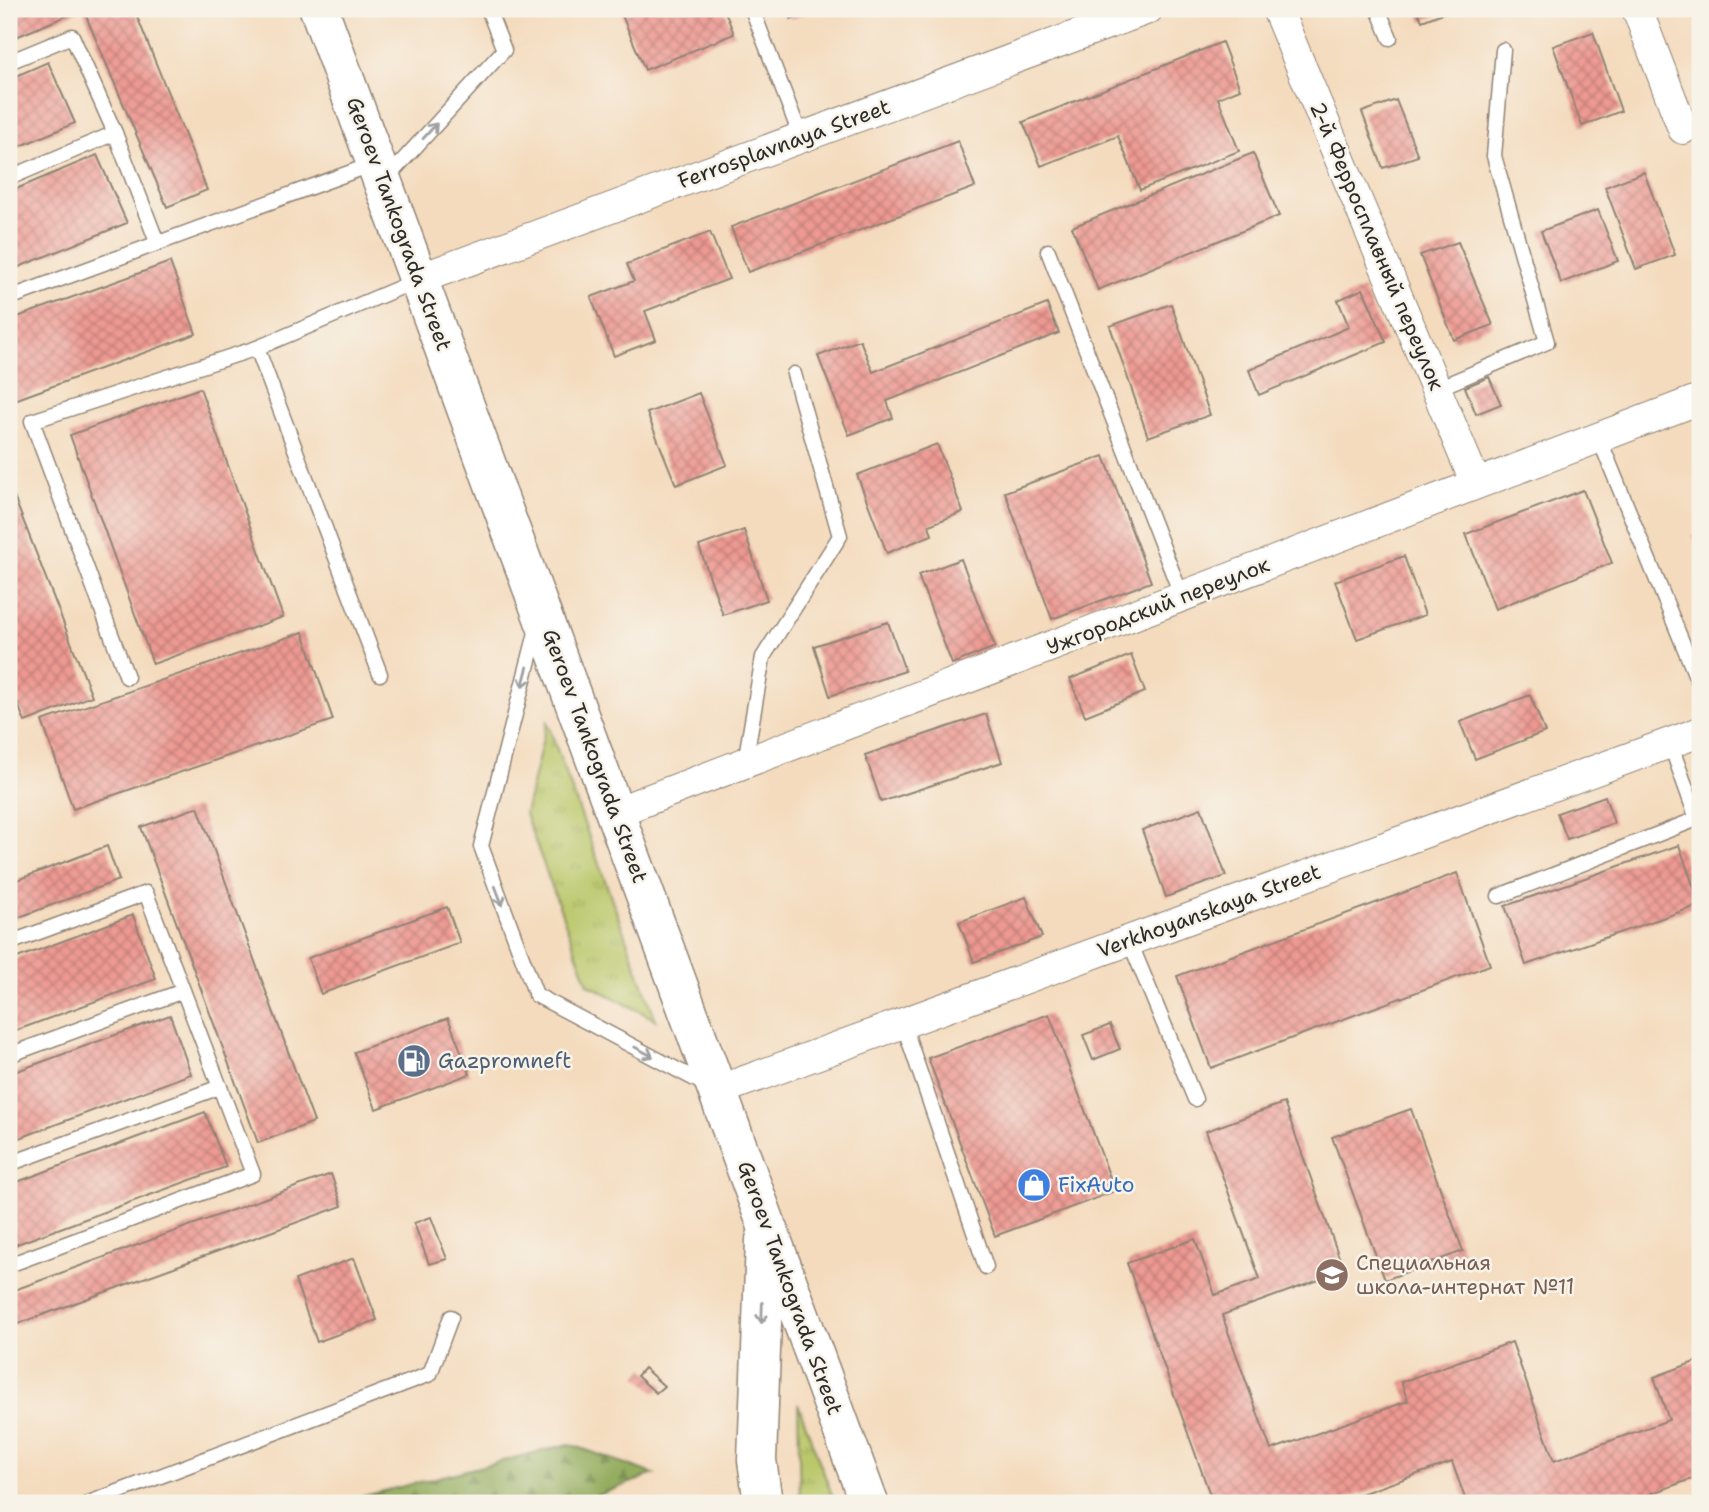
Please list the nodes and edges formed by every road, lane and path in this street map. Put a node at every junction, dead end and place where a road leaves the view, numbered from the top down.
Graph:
1 (319, 9) edge
2 (488, 9) edge
3 (752, 9) edge
4 (1148, 9) edge
5 (1277, 9) edge
6 (1378, 9) edge
7 (1637, 9) edge
8 (1390, 38) dead end
9 (1503, 50) dead end
10 (9, 62) edge
11 (1683, 129) dead end
12 (116, 133) junction
13 (801, 137) junction
14 (381, 172) junction
15 (9, 178) edge
16 (157, 242) junction
17 (1048, 251) dead end
18 (419, 279) junction
19 (9, 298) edge
20 (257, 348) junction
21 (794, 374) dead end
22 (1436, 389) junction
23 (1700, 399) edge
24 (1599, 438) junction
25 (1476, 484) junction
26 (1182, 597) junction
27 (542, 611) junction
28 (380, 674) dead end
29 (127, 677) dead end
30 (1700, 686) edge
31 (1700, 732) edge
32 (1670, 743) junction
33 (745, 763) junction
34 (616, 812) junction
35 (1499, 896) dead end
36 (1129, 940) junction
37 (9, 943) edge
38 (183, 990) junction
39 (903, 1023) junction
40 (9, 1055) edge
41 (220, 1087) junction
42 (717, 1091) junction
43 (1195, 1100) dead end
44 (9, 1164) edge
45 (765, 1220) junction
46 (9, 1265) edge
47 (986, 1267) dead end
48 (451, 1317) dead end
49 (89, 1503) edge
50 (763, 1503) edge
51 (869, 1503) edge

1 - 14 main road, Geroev Tankograda Street
14 -> 2 lane
3 - 13 lane
4 - 13 street, Ferrosplavnaya Street
5 - 22 street, 2-й Ферросплавный переулок
6 - 8 lane
7 - 11 street
9 - 22 lane
10 - 12 lane
12 - 15 lane
12 - 16 lane
13 - 18 street, Ferrosplavnaya Street
14 - 16 lane
14 - 18 main road, Geroev Tankograda Street
16 - 19 lane
17 - 26 lane
18 - 20 lane
18 - 27 main road, Geroev Tankograda Street
20 - 28 lane
20 - 29 lane
21 - 33 lane
22 - 25 street, 2-й Ферросплавный переулок
23 - 24 street, Ужгородский переулок
24 - 25 street, Ужгородский переулок
24 - 30 lane
25 - 26 street, Ужгородский переулок
26 - 33 street, Ужгородский переулок
27 - 34 main road, Geroev Tankograda Street
27 -> 42 lane
31 - 32 street, Verkhoyanskaya Street
32 - 35 lane
32 - 36 street, Verkhoyanskaya Street
33 - 34 street, Ужгородский переулок
34 - 42 main road, Geroev Tankograda Street
36 - 39 street, Verkhoyanskaya Street
36 - 43 lane
37 - 38 lane
38 - 40 lane
38 - 41 lane
39 - 42 street, Verkhoyanskaya Street
39 - 47 lane
41 - 44 lane
41 - 46 lane
42 - 45 main road, Geroev Tankograda Street
45 -> 50 main road
45 - 51 main road, Geroev Tankograda Street
48 - 49 lane

